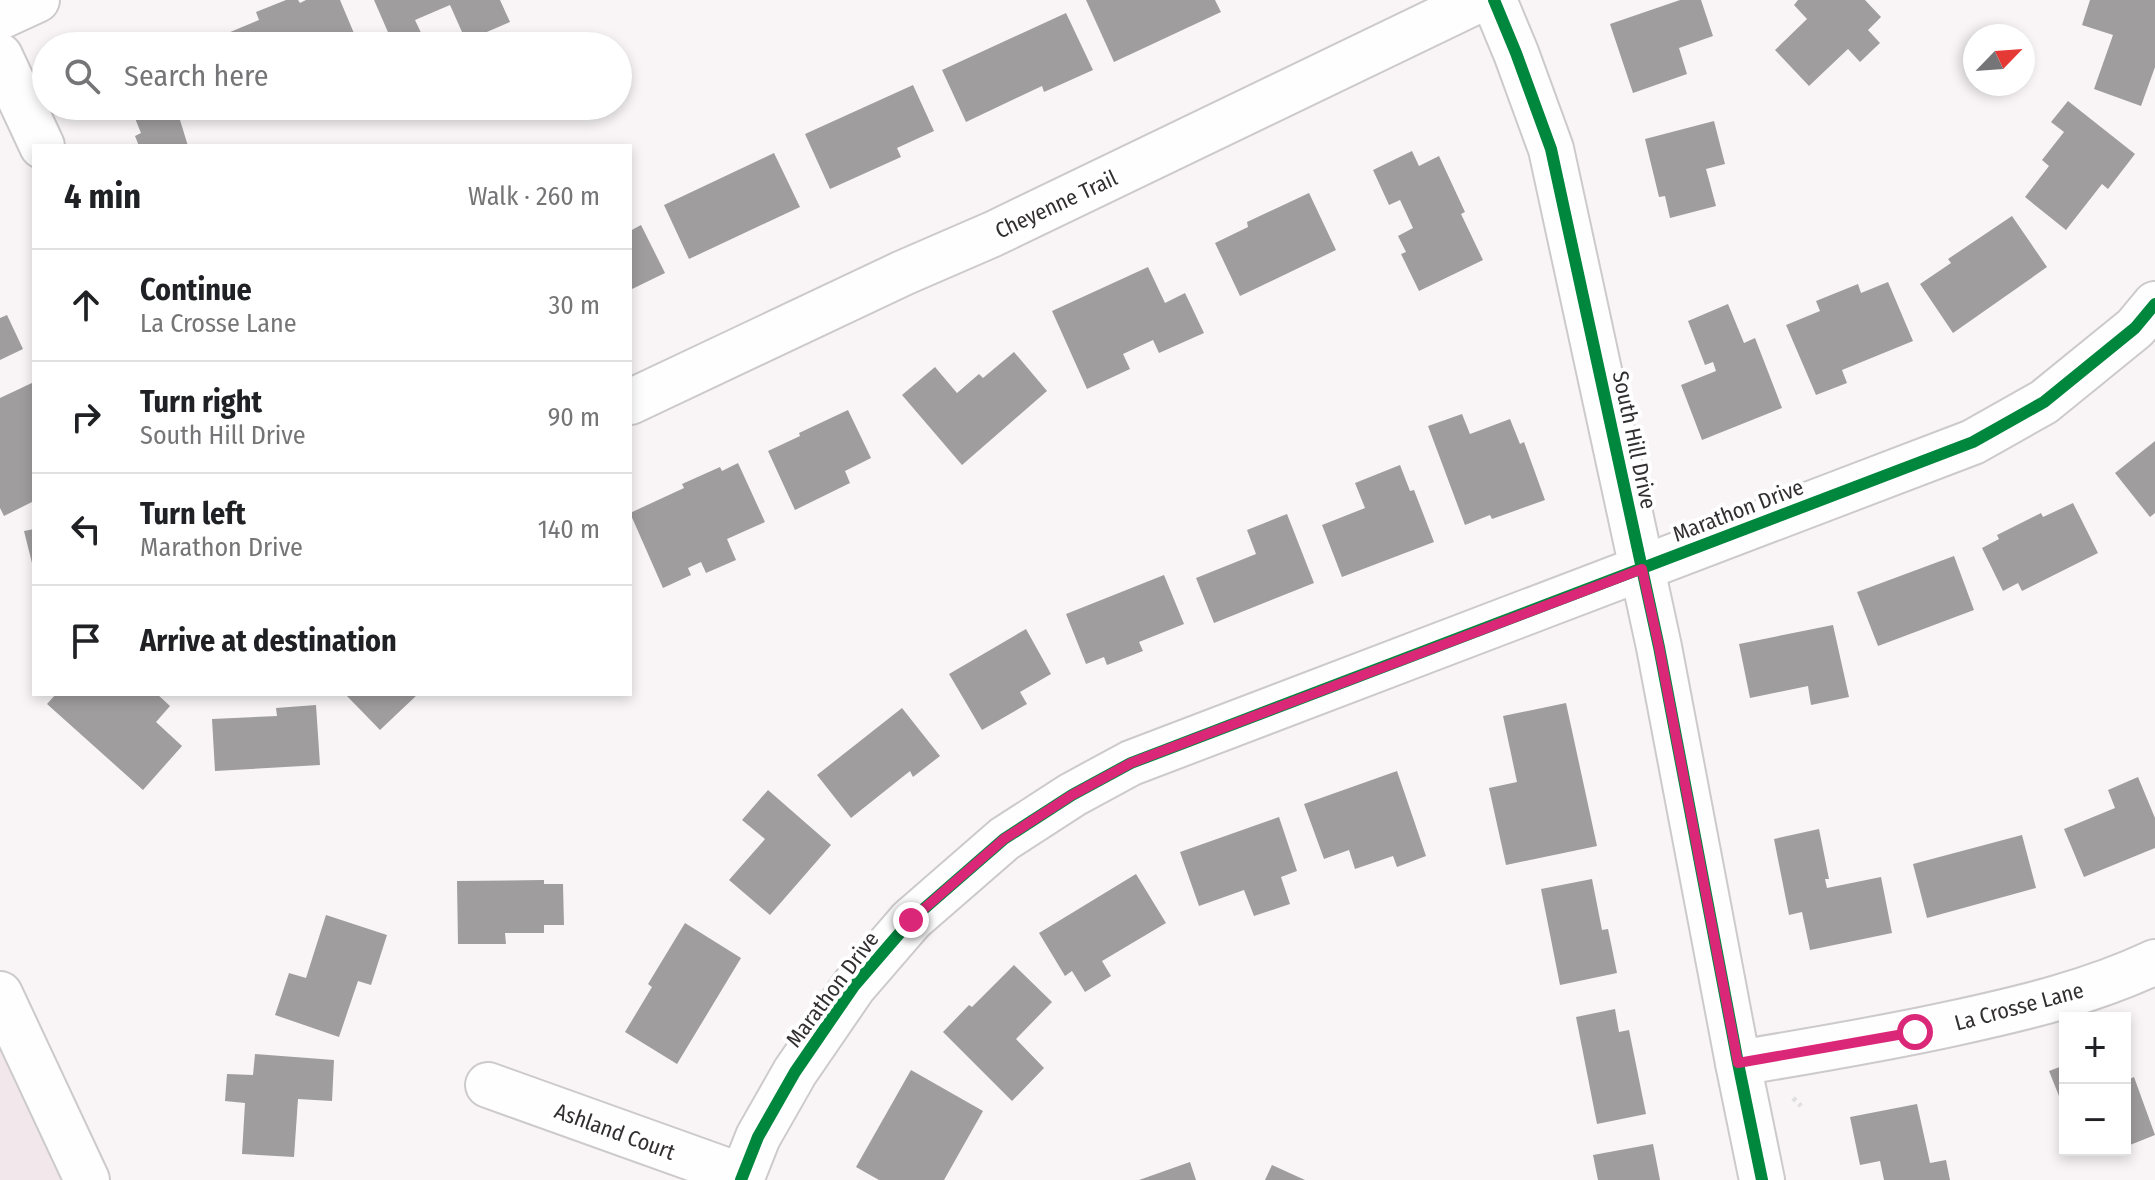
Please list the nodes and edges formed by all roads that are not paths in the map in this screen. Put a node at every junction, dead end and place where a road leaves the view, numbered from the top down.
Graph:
1 (37, 0) edge
2 (1479, 0) edge
3 (1494, 0) edge
4 (0, 17) edge
5 (0, 56) edge
6 (41, 144) edge
7 (2155, 304) edge
8 (632, 401) edge
9 (1642, 569) junction
10 (2155, 962) edge
11 (0, 994) edge
12 (1738, 1063) junction
13 (488, 1085) dead end
14 (742, 1178) edge
15 (87, 1180) edge
16 (1762, 1180) edge

1 - 4 street
2 - 8 street, Cheyenne Trail
3 - 9 street, South Hill Drive
5 - 6 street
7 - 9 street, Marathon Drive
9 - 12 street, South Hill Drive
9 - 14 street, Marathon Drive
10 - 12 street, La Crosse Lane
11 - 15 street
12 - 16 street, South Hill Drive
13 - 14 street, Ashland Court

